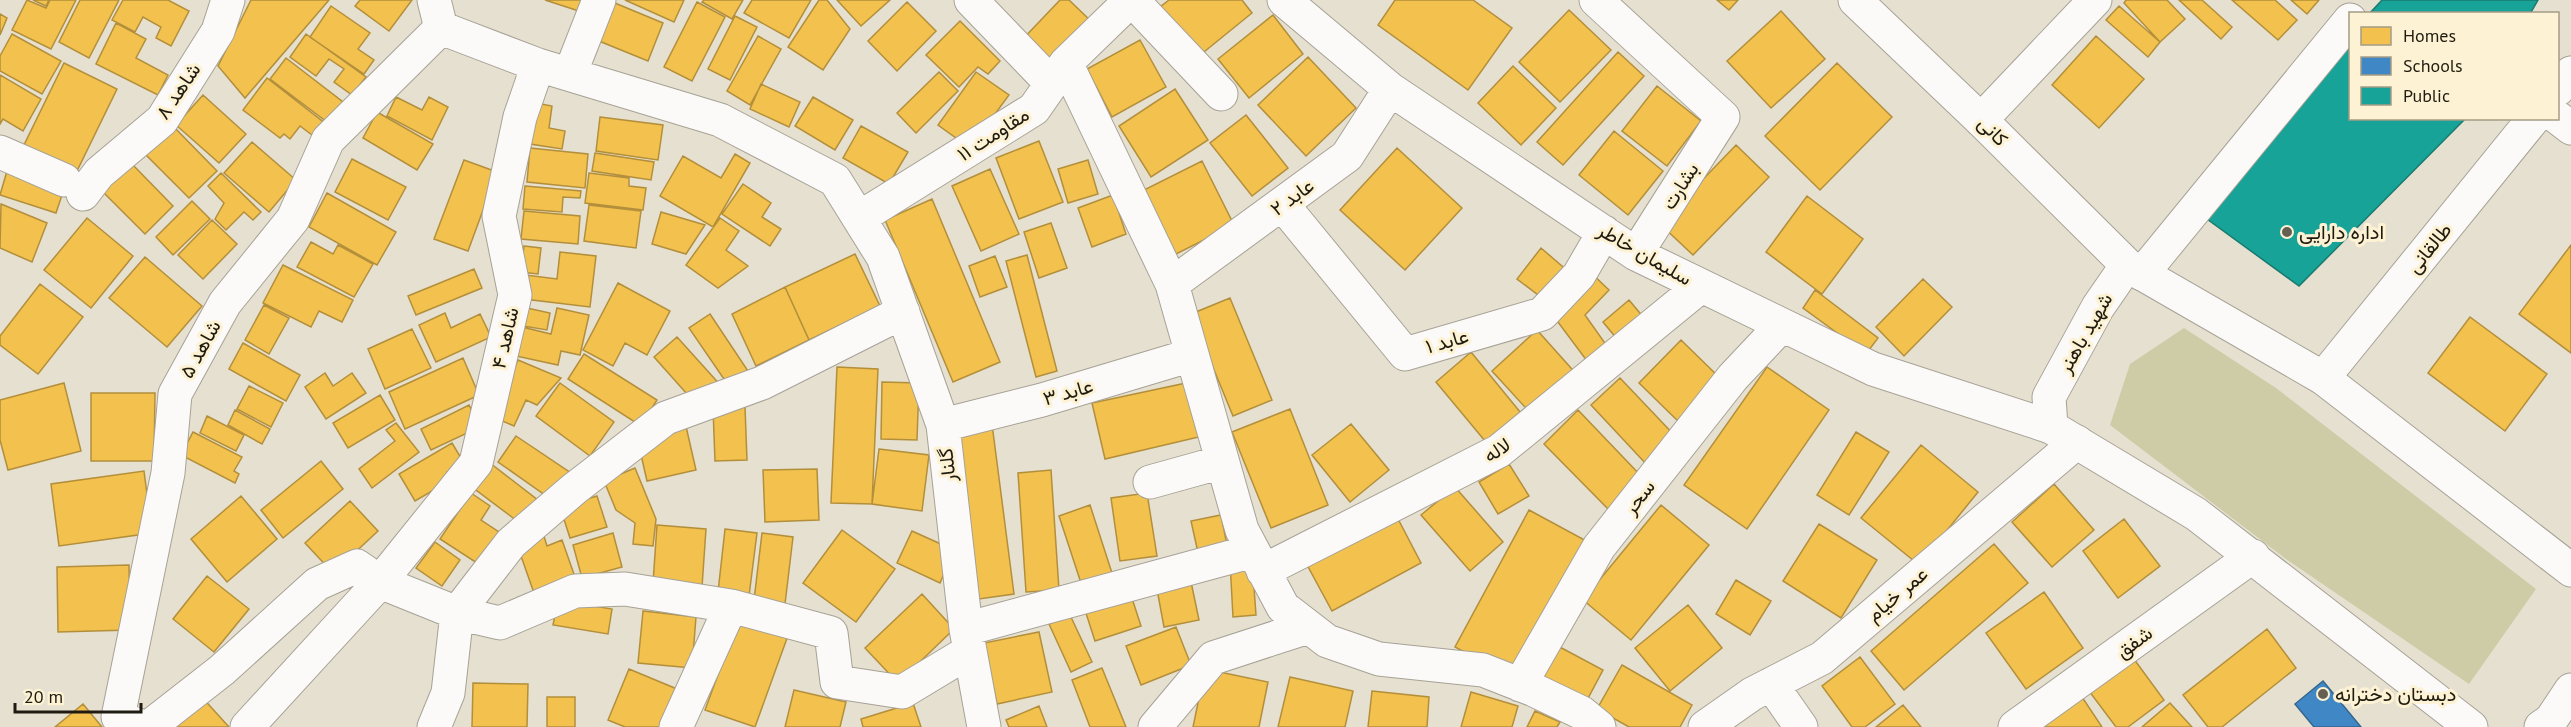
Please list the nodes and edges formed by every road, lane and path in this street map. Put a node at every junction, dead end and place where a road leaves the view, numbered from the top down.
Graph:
1 (228, 0) edge
2 (599, 0) edge
3 (971, 0) edge
4 (1132, 0) edge
5 (1284, 0) edge
6 (1596, 0) edge
7 (1855, 0) edge
8 (2095, 0) edge
9 (2367, 0) edge
10 (2358, 12) edge
11 (438, 14) edge
12 (2349, 21) edge
13 (537, 65) junction
14 (2571, 73) edge
15 (570, 74) junction
16 (1059, 74) junction
17 (2559, 88) edge
18 (1390, 89) junction
19 (1221, 94) dead end
20 (2559, 119) edge
21 (1981, 120) junction
22 (2532, 120) edge
23 (2571, 128) edge
24 (0, 152) edge
25 (1282, 204) junction
26 (859, 218) junction
27 (1604, 232) junction
28 (1636, 254) junction
29 (2135, 269) junction
30 (1172, 284) junction
31 (1701, 286) junction
32 (903, 312) junction
33 (1782, 325) junction
34 (1192, 355) junction
35 (2324, 378) junction
36 (943, 425) junction
37 (2064, 435) junction
38 (1222, 462) junction
39 (1150, 482) dead end
40 (2253, 556) junction
41 (1258, 561) junction
42 (2571, 570) edge
43 (380, 582) junction
44 (731, 606) junction
45 (457, 613) junction
46 (1308, 627) junction
47 (968, 640) junction
48 (1771, 684) junction
49 (1520, 685) junction
50 (2571, 690) edge
51 (143, 727) edge
52 (149, 727) edge
53 (247, 727) edge
54 (434, 727) edge
55 (676, 727) edge
56 (984, 727) edge
57 (1155, 727) edge
58 (1599, 727) edge
59 (1705, 727) edge
60 (1801, 727) edge
61 (2015, 727) edge
62 (2471, 727) edge
63 (2541, 727) edge

1 - 24 street, شاهد ۸
2 - 15 street
3 - 16 street
4 - 16 street, مقاومت ۱۱
4 - 19 street
5 - 18 street, سلیمان خاطر
6 - 28 street, بشارت
7 - 21 street, کانی
8 - 21 street
9 - 10 street
11 - 13 street, گلنار
11 - 51 street, شاهد ۵
12 - 29 street, شهید باهنر
13 - 15 street, گلنار
13 - 43 street, شاهد ۴
14 - 17 street
15 - 26 street, گلنار
16 - 26 street, مقاومت ۱۱
16 - 30 street
18 - 25 street, عابد ۲
18 - 27 street, سلیمان خاطر
20 - 23 street
21 - 29 street, کانی
22 - 35 street, طالقانی
25 - 27 street, عابد ۱
25 - 30 street, عابد ۲
26 - 32 street, گلنار
27 - 28 street, سلیمان خاطر
28 - 31 street, سلیمان خاطر
29 - 35 street
29 - 37 street, شهید باهنر
30 - 34 street
31 - 33 street, سلیمان خاطر
31 - 41 street, لاله
32 - 36 street, گلنار
32 - 45 street
33 - 37 street, سلیمان خاطر
33 - 49 street, سحر
34 - 36 street, عابد ۳
34 - 38 street
35 - 42 street
36 - 47 street, گلنار
37 - 40 street
37 - 48 street, عمر خیام
38 - 39 street
38 - 41 street
40 - 61 street, شفق
40 - 62 street
41 - 46 street
41 - 47 street, لاله
43 - 45 street
43 - 52 street
43 - 53 street, شاهد ۴
44 - 45 street
44 - 47 street, لاله
44 - 55 street
45 - 54 street
46 - 49 street
46 - 57 street
47 - 56 street, گلنار
48 - 59 street, عمر خیام
48 - 60 street
49 - 58 street
50 - 63 street

